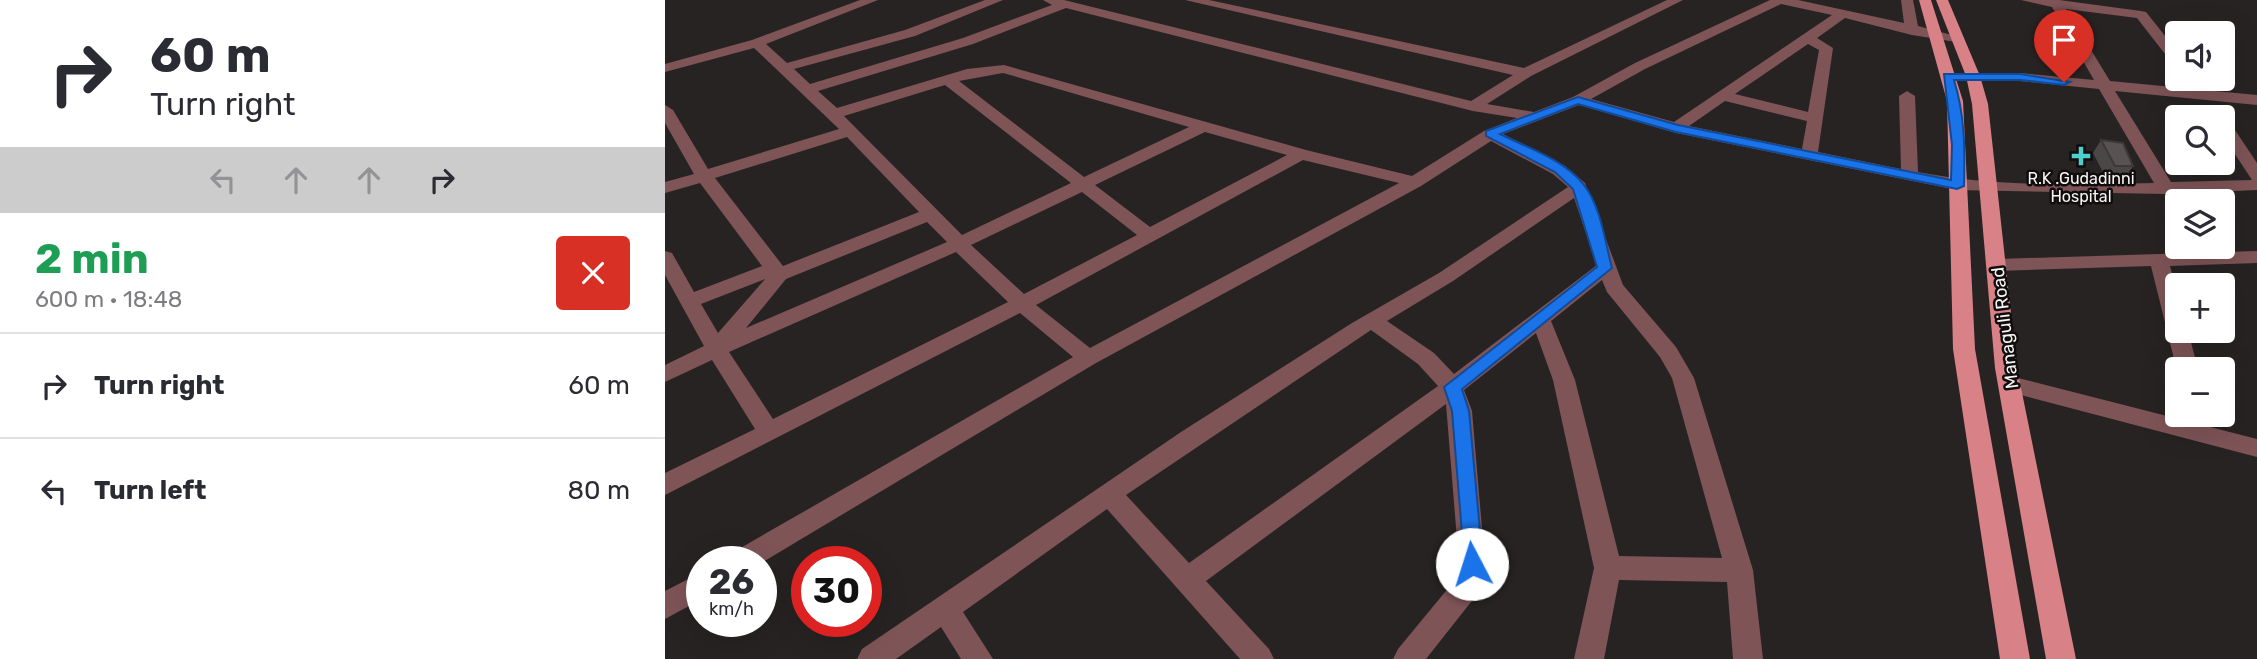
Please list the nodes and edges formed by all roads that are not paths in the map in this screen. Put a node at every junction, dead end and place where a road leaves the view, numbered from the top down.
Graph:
1 (872, 0) edge
2 (997, 0) edge
3 (1191, 0) edge
4 (1677, 0) edge
5 (1780, 0) edge
6 (1907, 0) edge
7 (1925, 0) edge
8 (1942, 0) edge
9 (2027, 0) edge
10 (1054, 1) edge
11 (2056, 3) junction
12 (1842, 14) junction
13 (1912, 31) junction
14 (1946, 37) junction
15 (1807, 38) junction
16 (757, 43) junction
17 (2165, 45) edge
18 (665, 68) edge
19 (783, 68) junction
20 (1526, 73) junction
21 (1948, 76) junction
22 (1973, 76) junction
23 (947, 79) junction
24 (2107, 86) junction
25 (807, 90) junction
26 (2200, 91) edge
27 (1723, 96) junction
28 (1907, 96) dead end
29 (2204, 96) junction
30 (1578, 100) junction
31 (2257, 100) edge
32 (2210, 105) edge
33 (1473, 106) junction
34 (665, 110) edge
35 (834, 114) junction
36 (1534, 117) junction
37 (1815, 118) junction
38 (1204, 126) junction
39 (1676, 128) junction
40 (849, 131) junction
41 (1490, 134) junction
42 (2235, 142) edge
43 (1301, 154) junction
44 (1809, 155) junction
45 (704, 176) junction
46 (1910, 176) junction
47 (2257, 176) edge
48 (1415, 182) junction
49 (2257, 185) edge
50 (1083, 186) junction
51 (1957, 186) junction
52 (1579, 187) junction
53 (1990, 187) junction
54 (665, 188) edge
55 (2166, 189) junction
56 (930, 214) junction
57 (1150, 236) junction
58 (959, 244) junction
59 (665, 257) edge
60 (2256, 259) edge
61 (2159, 261) junction
62 (1997, 265) junction
63 (1605, 268) junction
64 (776, 272) junction
65 (2165, 284) edge
66 (690, 301) junction
67 (1020, 302) junction
68 (1539, 318) junction
69 (1373, 321) junction
70 (716, 349) junction
71 (1088, 358) junction
72 (665, 374) edge
73 (2010, 384) junction
74 (1453, 387) junction
75 (2165, 416) edge
76 (2208, 427) edge
77 (769, 432) junction
78 (2257, 448) edge
79 (665, 485) edge
80 (1109, 494) junction
81 (767, 546) edge
82 (1608, 568) junction
83 (1739, 570) junction
84 (1187, 580) junction
85 (686, 594) edge
86 (665, 606) edge
87 (944, 609) junction
88 (872, 659) edge
89 (978, 659) edge
90 (1259, 659) edge
91 (1408, 659) edge
92 (1589, 659) edge
93 (1748, 659) edge
94 (2015, 659) edge
95 (2061, 659) edge

1 - 16 street
2 - 19 street
3 - 20 street
4 - 20 street
5 - 12 street
5 - 30 street
6 - 13 street
7 - 14 main road, Managuli Road
8 - 14 main road, Managuli Road
9 - 11 street
10 - 25 street
10 - 33 street
11 - 17 street
11 - 24 street
12 - 13 street
12 - 15 street
13 - 14 street
14 - 21 main road, Managuli Road
14 - 22 main road, Managuli Road
15 - 27 street
15 - 37 street
16 - 18 street
16 - 19 street
19 - 25 street
20 - 33 street
21 - 22 street
21 - 51 main road, Managuli Road
22 - 24 street
22 - 53 main road, Managuli Road
23 - 35 street
23 - 38 street
23 - 50 street
24 - 29 street
24 - 55 street
25 - 35 street
26 - 29 street
27 - 37 street
27 - 39 street
28 - 46 street
29 - 31 street
29 - 32 street
30 - 36 street
30 - 39 street
33 - 36 street
34 - 45 street
35 - 40 street
36 - 41 street
37 - 44 street
38 - 43 street
38 - 50 street
39 - 44 street
40 - 45 street
40 - 56 street
41 - 48 street
41 - 52 street
42 - 47 street
43 - 48 street
43 - 57 street
44 - 46 street
45 - 54 street
45 - 64 street
46 - 51 street
48 - 71 street
49 - 55 street
50 - 57 street
50 - 58 street
51 - 53 street
51 - 94 main road, Managuli Road
52 - 63 street
52 - 69 street
53 - 55 street
53 - 62 main road, Managuli Road
56 - 58 street
56 - 64 street
57 - 67 street
58 - 67 street
58 - 70 street
59 - 66 street
60 - 61 street
61 - 62 street
61 - 65 street
62 - 73 main road, Managuli Road
63 - 68 street
63 - 83 street
64 - 66 street
64 - 70 street
66 - 70 street
67 - 71 street
67 - 77 street
68 - 74 street
68 - 82 street
69 - 74 street
69 - 80 street
70 - 72 street
70 - 77 street
71 - 81 street
73 - 75 street
73 - 95 main road, Managuli Road
74 - 84 street
74 - 91 street
76 - 78 street
77 - 79 street
80 - 84 street
80 - 87 street
82 - 83 street
82 - 92 street
83 - 93 street
84 - 90 street
85 - 86 street
87 - 88 street
87 - 89 street

